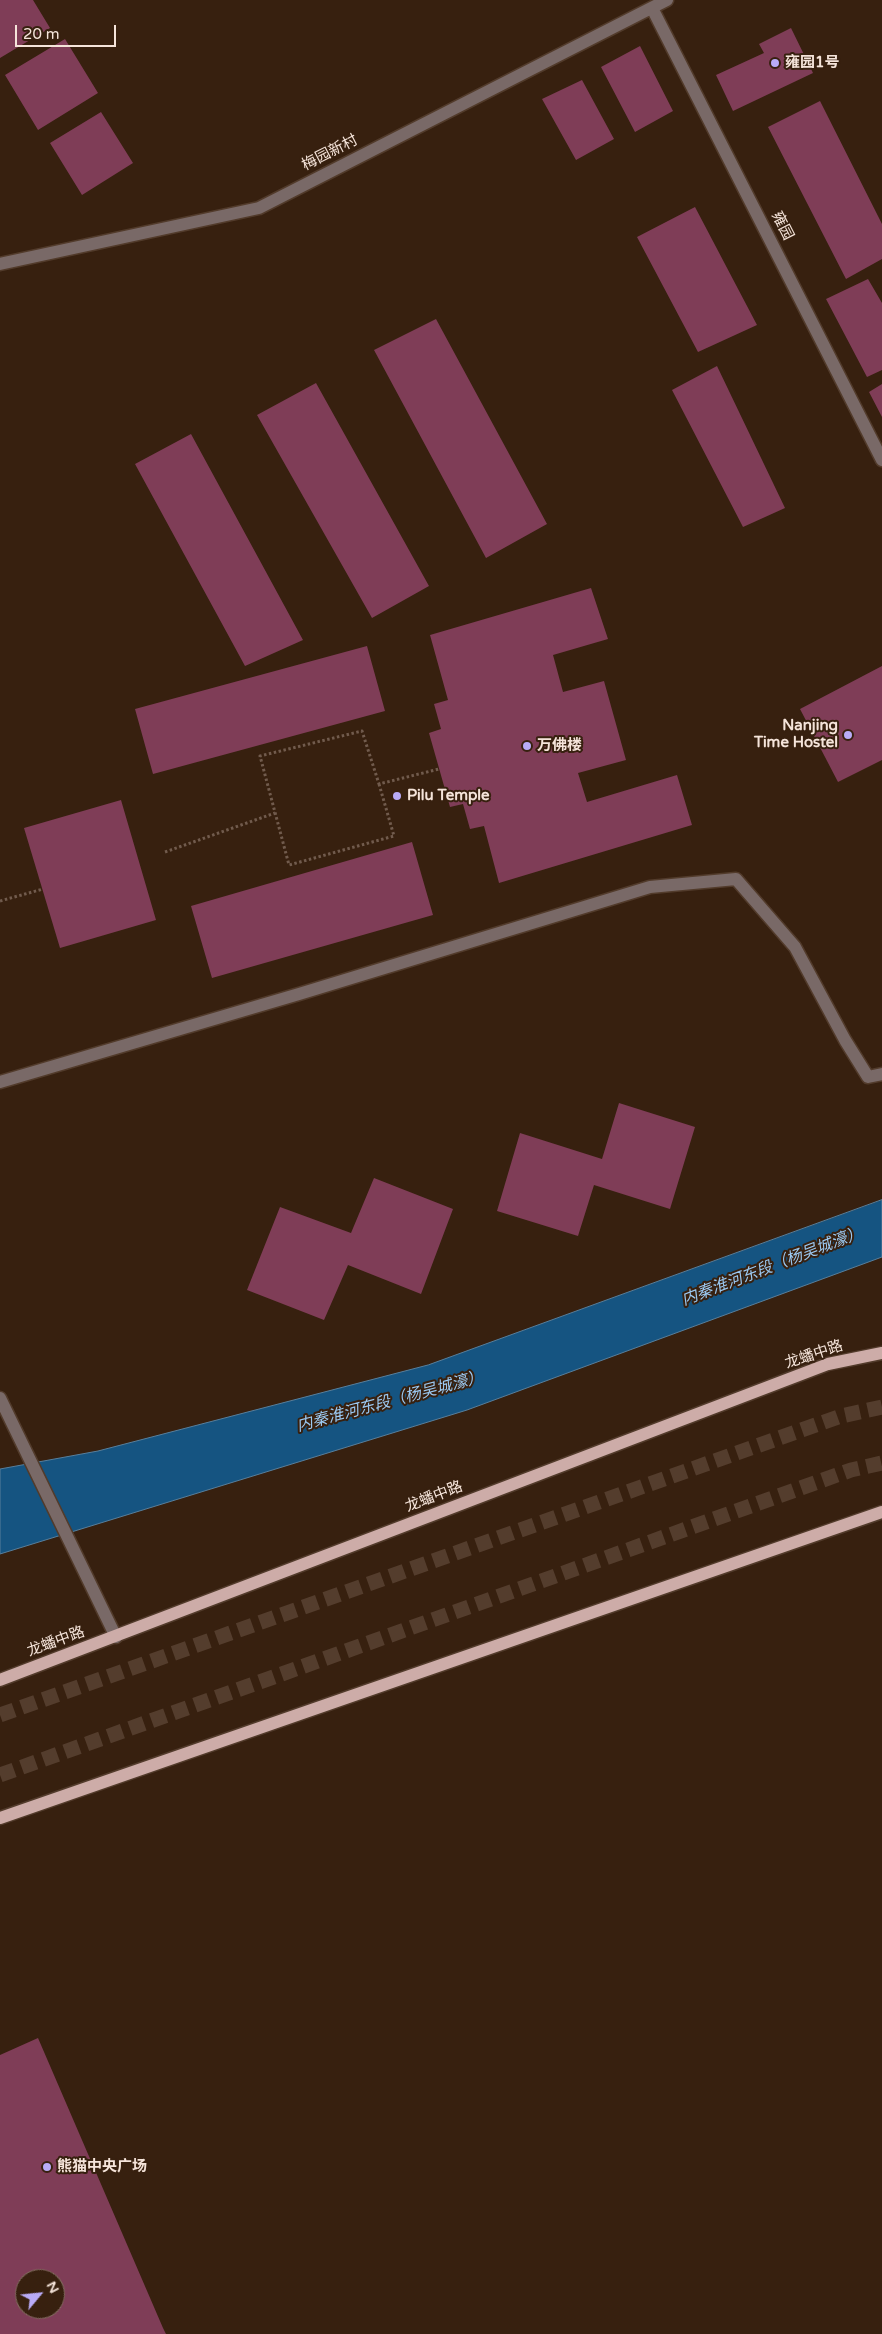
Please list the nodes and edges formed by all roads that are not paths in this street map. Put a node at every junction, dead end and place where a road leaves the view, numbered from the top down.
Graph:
1 (667, 0) edge
2 (652, 8) junction
3 (0, 264) edge
4 (882, 460) edge
5 (882, 1074) edge
6 (0, 1082) edge
7 (882, 1353) edge
8 (0, 1398) edge
9 (882, 1512) edge
10 (116, 1637) junction
11 (0, 1680) edge
12 (0, 1818) edge

1 - 2 street, 梅园新村
2 - 3 street, 梅园新村
2 - 4 street, 雍园
5 - 6 street
7 - 10 main road, 龙蟠中路
8 - 10 street
9 - 12 main road
10 - 11 main road, 龙蟠中路

